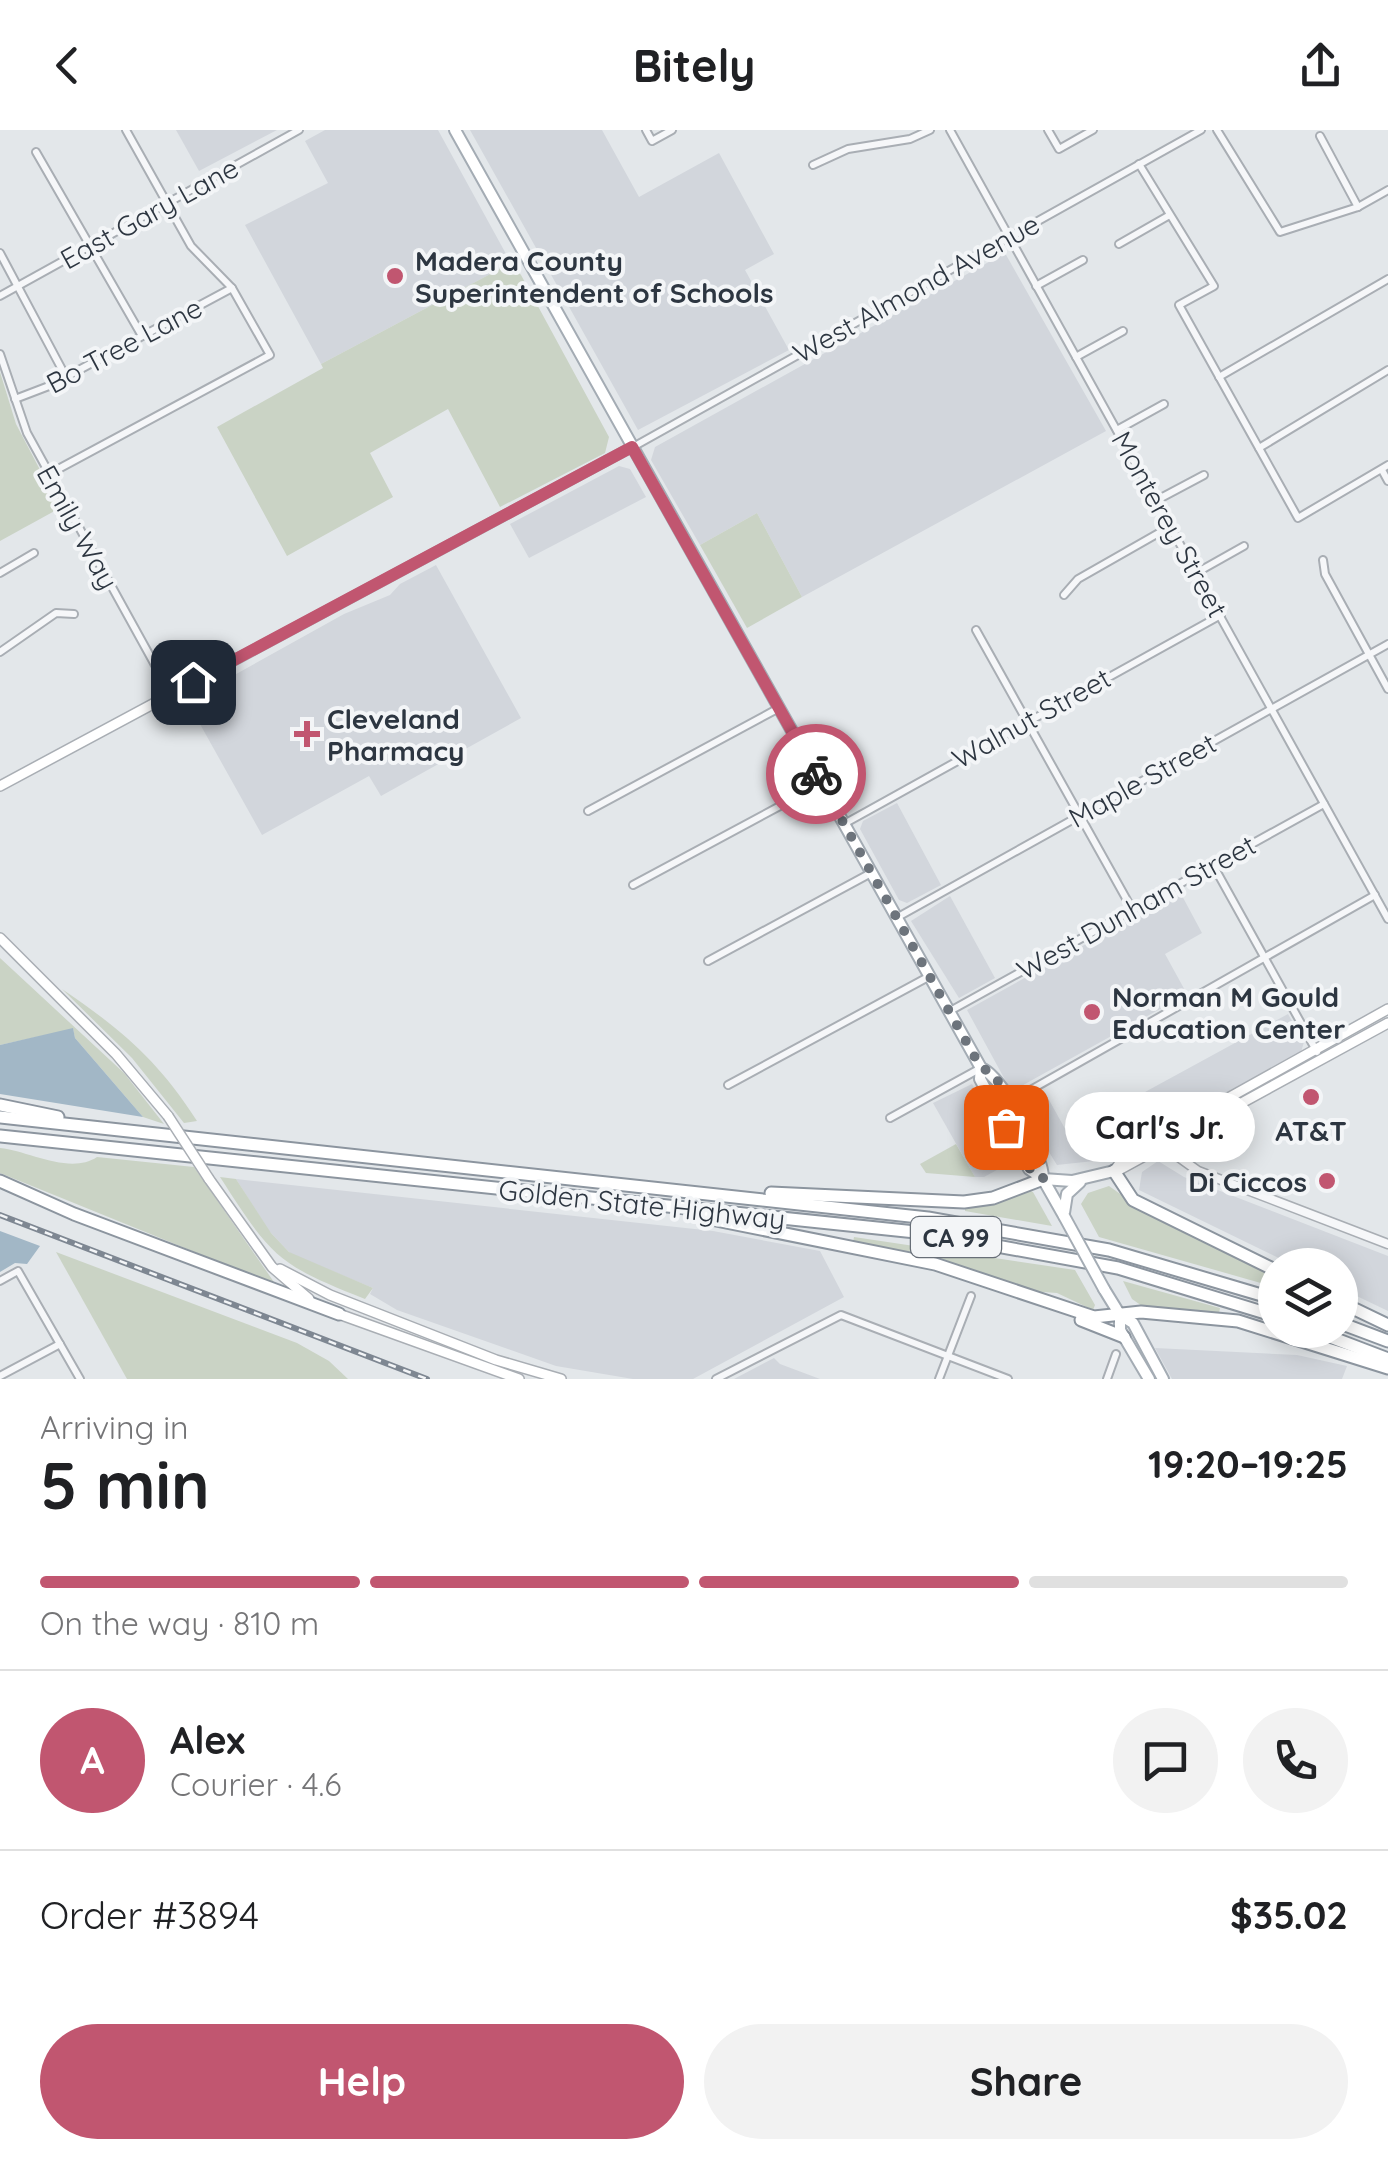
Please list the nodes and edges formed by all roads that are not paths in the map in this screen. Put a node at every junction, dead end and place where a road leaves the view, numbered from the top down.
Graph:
1 (126, 130) edge
2 (299, 130) edge
3 (455, 130) edge
4 (646, 130) edge
5 (672, 130) edge
6 (930, 130) edge
7 (950, 130) edge
8 (1048, 130) edge
9 (1094, 130) edge
10 (1201, 130) edge
11 (1217, 130) edge
12 (1320, 136) dead end
13 (36, 152) dead end
14 (1139, 164) junction
15 (813, 165) dead end
16 (1388, 190) edge
17 (166, 204) junction
18 (1358, 207) junction
19 (1168, 216) junction
20 (1008, 236) junction
21 (1119, 244) dead end
22 (88, 247) junction
23 (0, 253) edge
24 (1083, 260) dead end
25 (1388, 278) edge
26 (18, 286) junction
27 (1036, 286) junction
28 (232, 288) junction
29 (0, 296) edge
30 (1123, 331) dead end
31 (142, 336) junction
32 (0, 354) edge
33 (1076, 357) junction
34 (1388, 370) edge
35 (1219, 376) junction
36 (66, 377) junction
37 (15, 399) junction
38 (1164, 404) dead end
39 (1117, 430) junction
40 (632, 447) junction
41 (1259, 448) junction
42 (1385, 468) edge
43 (50, 474) junction
44 (1204, 475) dead end
45 (1388, 481) edge
46 (1157, 500) junction
47 (1171, 526) junction
48 (1244, 546) dead end
49 (34, 554) dead end
50 (1323, 560) dead end
51 (0, 573) edge
52 (1196, 574) junction
53 (1064, 595) dead end
54 (74, 614) dead end
55 (1221, 615) junction
56 (976, 630) dead end
57 (1388, 644) edge
58 (0, 652) edge
59 (1370, 655) junction
60 (1388, 689) edge
61 (171, 694) junction
62 (779, 708) junction
63 (1273, 709) junction
64 (1026, 720) junction
65 (822, 784) junction
66 (0, 786) edge
67 (1324, 804) junction
68 (588, 811) dead end
69 (1079, 814) junction
70 (844, 824) junction
71 (1214, 865) junction
72 (871, 873) junction
73 (633, 885) dead end
74 (1375, 895) junction
75 (1132, 910) junction
76 (896, 918) junction
77 (1388, 920) edge
78 (0, 938) edge
79 (1266, 959) junction
80 (708, 961) dead end
81 (930, 976) junction
82 (1388, 1010) edge
83 (949, 1011) junction
84 (1388, 1023) edge
85 (1316, 1049) junction
86 (1322, 1060) junction
87 (981, 1068) junction
88 (728, 1085) dead end
89 (1010, 1102) junction
90 (0, 1106) edge
91 (0, 1117) edge
92 (890, 1118) dead end
93 (81, 1127) junction
94 (1162, 1135) junction
95 (0, 1136) edge
96 (1168, 1146) junction
97 (1114, 1172) junction
98 (1043, 1179) junction
99 (1086, 1179) junction
100 (0, 1180) edge
101 (632, 1184) junction
102 (628, 1202) junction
103 (1064, 1216) junction
104 (1388, 1244) edge
105 (265, 1258) junction
106 (1258, 1262) edge
107 (0, 1280) edge
108 (1258, 1294) edge
109 (971, 1296) dead end
110 (1051, 1304) junction
111 (1258, 1310) edge
112 (1358, 1311) edge
113 (377, 1312) junction
114 (338, 1314) junction
115 (1120, 1315) junction
116 (1388, 1325) edge
117 (372, 1327) junction
118 (1358, 1330) edge
119 (1124, 1337) junction
120 (1388, 1341) edge
121 (60, 1344) junction
122 (1358, 1348) edge
123 (949, 1354) junction
124 (1116, 1354) dead end
125 (1388, 1359) edge
126 (1388, 1368) edge
127 (0, 1376) edge
128 (80, 1379) edge
129 (519, 1379) edge
130 (561, 1379) edge
131 (716, 1379) edge
132 (939, 1379) edge
133 (1008, 1379) edge
134 (1107, 1379) edge
135 (1148, 1379) edge
136 (1163, 1379) edge

1 - 17 street
2 - 17 street, East Gary Lane
3 - 40 main road
4 - 5 street
6 - 15 street
7 - 20 street, Monterey Street
8 - 9 street
10 - 14 street, West Almond Avenue
11 - 18 street
12 - 18 street
13 - 22 street
14 - 19 street
14 - 20 street, West Almond Avenue
16 - 18 street
17 - 22 street, East Gary Lane
17 - 28 street
19 - 21 street
19 - 35 street
20 - 27 street, Monterey Street
20 - 40 street, West Almond Avenue
22 - 26 street, East Gary Lane
22 - 31 street
23 - 26 street
24 - 27 street
25 - 35 street
26 - 29 street, East Gary Lane
26 - 36 street
27 - 33 street, Monterey Street
28 - 31 street, Bo Tree Lane
28 - 43 street
30 - 33 street
31 - 36 street, Bo Tree Lane
32 - 37 street, Emily Way
33 - 39 street, Monterey Street
34 - 41 street
35 - 41 street
36 - 37 street, Bo Tree Lane
37 - 43 street, Emily Way
38 - 39 street
39 - 46 street, Monterey Street
40 - 61 main road
40 - 62 main road
41 - 42 street
42 - 45 street
43 - 61 street, Emily Way
44 - 46 street
46 - 47 street, Monterey Street
47 - 52 street, Monterey Street
47 - 53 street
48 - 52 street
49 - 51 street
50 - 59 street
52 - 55 street, Monterey Street
54 - 58 street
55 - 63 street, Monterey Street
55 - 64 street, Walnut Street
56 - 64 street
57 - 59 street, Maple Street
59 - 60 street
59 - 63 street, Maple Street
61 - 66 main road
62 - 65 main road
62 - 68 street
63 - 67 street, Monterey Street
63 - 69 street, Maple Street
64 - 69 street
64 - 70 street, Walnut Street
65 - 70 main road
65 - 73 street
67 - 71 street, West Dunham Street
67 - 74 street, Monterey Street
69 - 75 street
69 - 76 street, Maple Street
70 - 72 main road
71 - 75 street, West Dunham Street
71 - 79 street
72 - 76 main road
72 - 80 street
74 - 77 street, Monterey Street
74 - 79 street
75 - 83 street, West Dunham Street
76 - 81 main road
78 - 105 main road, bridge
79 - 85 street
79 - 89 street
81 - 83 main road
81 - 88 street
82 - 85 main road
83 - 87 main road
84 - 86 main road
85 - 86 street
85 - 94 main road
86 - 96 main road
87 - 89 main road
87 - 92 street
87 - 98 main road
89 - 98 main road
90 - 93 highway
91 - 93 highway, Golden State Highway / CA 99
93 - 101 highway, Golden State Highway / CA 99
94 - 96 street
94 - 97 main road
95 - 102 highway, Golden State Highway / CA 99
96 - 97 main road
96 - 104 street
97 - 99 main road
97 - 106 highway
98 - 99 main road
98 - 101 highway
98 - 103 main road
99 - 103 main road
100 - 114 highway
101 - 108 highway, Golden State Highway / CA 99
102 - 110 highway
102 - 111 highway, Golden State Highway / CA 99
103 - 115 main road, bridge
105 - 113 main road
105 - 114 main road
107 - 121 street
109 - 123 street
110 - 115 highway
110 - 119 highway
112 - 116 highway
113 - 117 main road
113 - 130 main road
114 - 117 main road
115 - 119 main road
115 - 126 highway
115 - 136 main road
117 - 129 main road
118 - 120 highway
119 - 135 main road
121 - 127 street
121 - 128 street
122 - 125 highway
123 - 131 street
123 - 132 street
123 - 133 street
124 - 134 street

